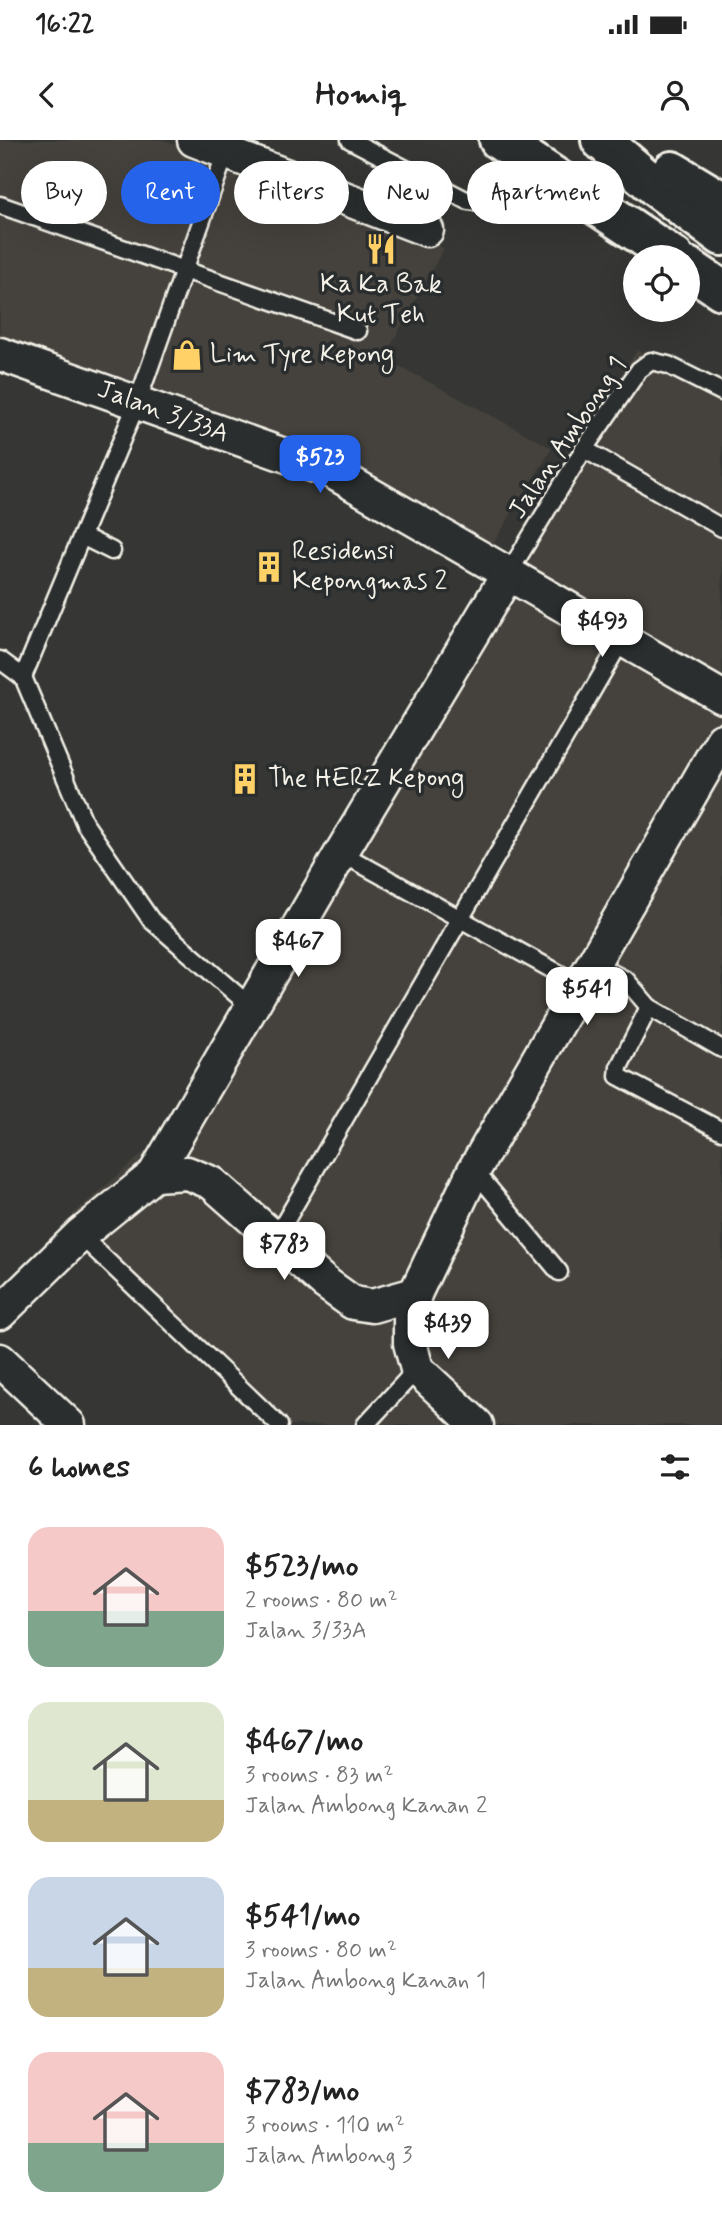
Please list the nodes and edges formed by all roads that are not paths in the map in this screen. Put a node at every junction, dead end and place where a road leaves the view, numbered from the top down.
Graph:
1 (194, 140) edge
2 (350, 140) edge
3 (499, 140) edge
4 (601, 140) edge
5 (619, 140) edge
6 (226, 152) junction
7 (531, 160) junction
8 (722, 201) edge
9 (0, 205) edge
10 (427, 230) dead end
11 (722, 236) edge
12 (656, 245) edge
13 (185, 269) junction
14 (700, 275) edge
15 (722, 290) edge
16 (358, 331) dead end
17 (0, 354) edge
18 (722, 392) edge
19 (137, 403) junction
20 (584, 449) junction
21 (722, 527) edge
22 (82, 536) junction
23 (112, 551) dead end
24 (508, 574) junction
25 (621, 640) junction
26 (0, 660) edge
27 (23, 677) junction
28 (722, 696) edge
29 (722, 740) edge
30 (341, 853) junction
31 (461, 919) junction
32 (587, 974) junction
33 (251, 1007) junction
34 (649, 1007) junction
35 (722, 1049) edge
36 (722, 1131) edge
37 (474, 1170) junction
38 (154, 1175) junction
39 (80, 1235) junction
40 (275, 1239) junction
41 (559, 1272) dead end
42 (415, 1294) junction
43 (0, 1313) edge
44 (0, 1360) edge
45 (417, 1369) junction
46 (69, 1425) edge
47 (279, 1425) edge
48 (365, 1425) edge
49 (477, 1425) edge

1 - 6 street
2 - 7 lane
3 - 7 main road
4 - 11 main road
5 - 8 main road
6 - 10 street
6 - 13 lane
7 - 12 main road
9 - 13 lane
13 - 16 lane
13 - 19 lane
14 - 15 main road
17 - 19 street, Jalan 3/33A
18 - 20 lane, Jalan Ambong 1
19 - 22 lane
19 - 24 street, Jalan 3/33A
20 - 21 lane
20 - 24 lane, Jalan Ambong 1
22 - 23 lane
22 - 27 lane
24 - 25 street, Jalan 3/33A
24 - 30 street
25 - 28 street, Jalan 3/33A
25 - 31 lane
26 - 27 lane
27 - 33 lane
29 - 32 street
30 - 31 lane
30 - 33 street
31 - 32 lane
31 - 40 lane
32 - 34 lane
32 - 37 street
33 - 38 street
34 - 35 lane
34 - 36 lane
37 - 41 lane
37 - 42 street
38 - 39 street
38 - 40 street
39 - 43 street
39 - 47 lane
40 - 42 street
42 - 45 street
44 - 46 street
45 - 48 lane
45 - 49 street

